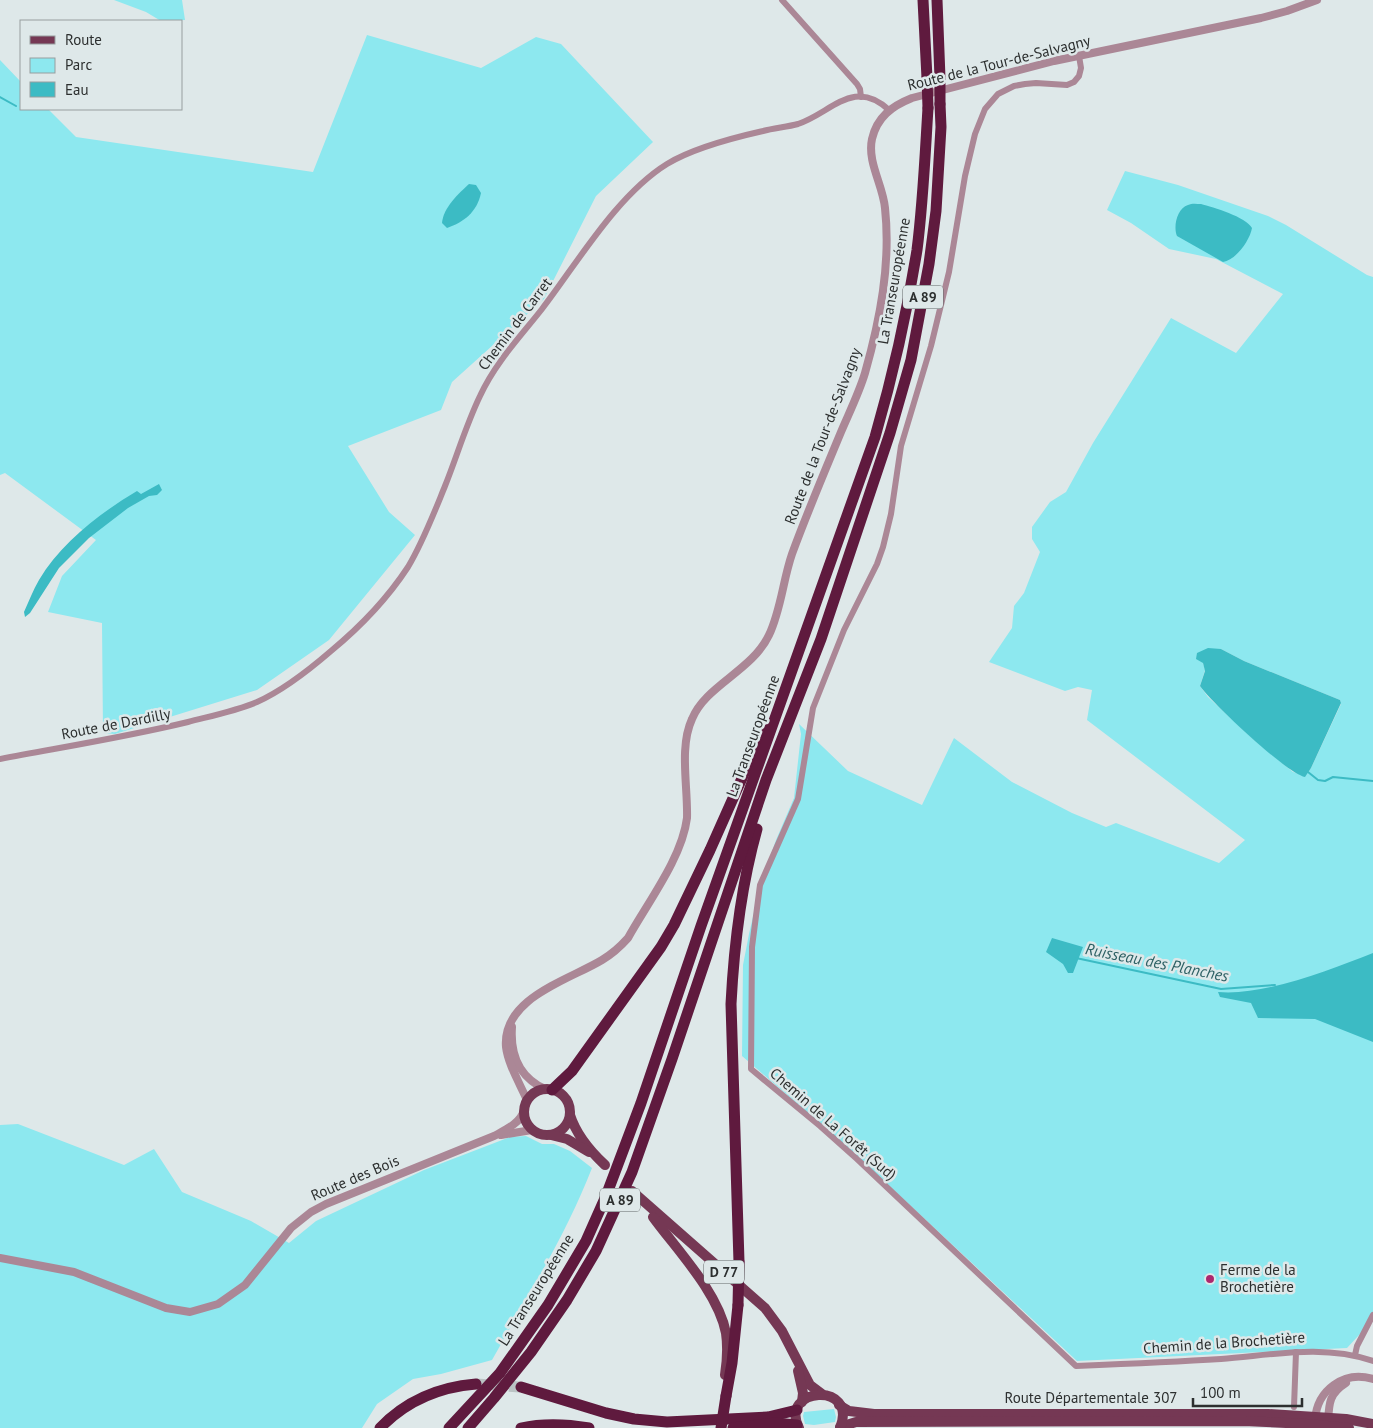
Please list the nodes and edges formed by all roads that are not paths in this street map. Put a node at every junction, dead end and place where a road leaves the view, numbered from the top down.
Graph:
1 (782, 0) edge
2 (923, 0) edge
3 (937, 0) edge
4 (1318, 0) edge
5 (1079, 56) junction
6 (861, 97) junction
7 (889, 110) junction
8 (236, 709) joint
9 (774, 725) junction
10 (0, 759) edge
11 (766, 780) junction
12 (513, 1020) junction
13 (548, 1089) junction
14 (525, 1105) junction
15 (570, 1115) junction
16 (532, 1130) junction
17 (551, 1135) junction
18 (494, 1136) junction
19 (596, 1157) junction
20 (605, 1165) dead end
21 (632, 1191) dead end
22 (641, 1200) junction
23 (0, 1258) edge
24 (1373, 1315) edge
25 (1296, 1352) junction
26 (1355, 1355) junction
27 (795, 1356) junction
28 (1373, 1361) edge
29 (1076, 1366) joint
30 (1370, 1378) edge
31 (476, 1384) tunnel mouth
32 (522, 1387) tunnel mouth
33 (822, 1394) junction
34 (724, 1396) junction
35 (799, 1406) junction
36 (839, 1406) junction
37 (1294, 1407) dead end
38 (1321, 1421) junction
39 (1373, 1424) edge
40 (798, 1427) edge
41 (380, 1428) edge
42 (450, 1428) edge
43 (468, 1428) edge
44 (521, 1428) edge
45 (588, 1428) edge
46 (722, 1428) edge
47 (733, 1428) edge
48 (840, 1428) edge
49 (1350, 1428) edge

1 - 6 street
2 - 9 highway, La Transeuropéenne / A 89, bridge
3 - 11 highway, La Transeuropéenne / A 89, bridge
4 - 5 street, Route de la Tour-de-Salvagny
5 - 7 street, Route de la Tour-de-Salvagny
5 - 29 street, Chemin de La Forêt (Sud)
6 - 7 street
6 - 8 street, Chemin de Carret
7 - 12 street, Route de la Tour-de-Salvagny
8 - 10 street, Route de Dardilly
9 - 13 highway
9 - 42 highway, La Transeuropéenne / A 89
11 - 34 highway, bridge
11 - 43 highway, La Transeuropéenne / A 89
12 - 13 street
12 - 14 street, Route de la Tour-de-Salvagny
13 - 14 main road
13 - 15 main road
14 - 16 main road
14 - 18 street, Route des Bois
15 - 17 main road
15 - 19 main road
16 - 17 main road
16 - 18 street, Route des Bois
17 - 19 main road
18 - 23 street, Route des Bois
19 - 20 main road
21 - 22 main road, D 77
22 - 27 main road, D 77
22 - 34 main road
24 - 26 street
25 - 26 street, Chemin de la Brochetière
25 - 29 street, Chemin de la Brochetière
25 - 37 street
26 - 28 street, Chemin de la Brochetière
27 - 33 main road, D 77
27 - 35 main road, D 77
30 - 38 street
30 - 38 street
31 - 41 highway
32 - 35 highway
33 - 35 main road
33 - 36 main road, Route Départementale 307
34 - 46 highway, bridge
35 - 40 main road
36 - 38 main road, Route Départementale 307
36 - 48 main road
38 - 39 main road, Route Départementale 307
38 - 48 main road, Route Départementale 307
38 - 49 main road, Route Départementale 307
40 - 47 highway
44 - 45 highway

